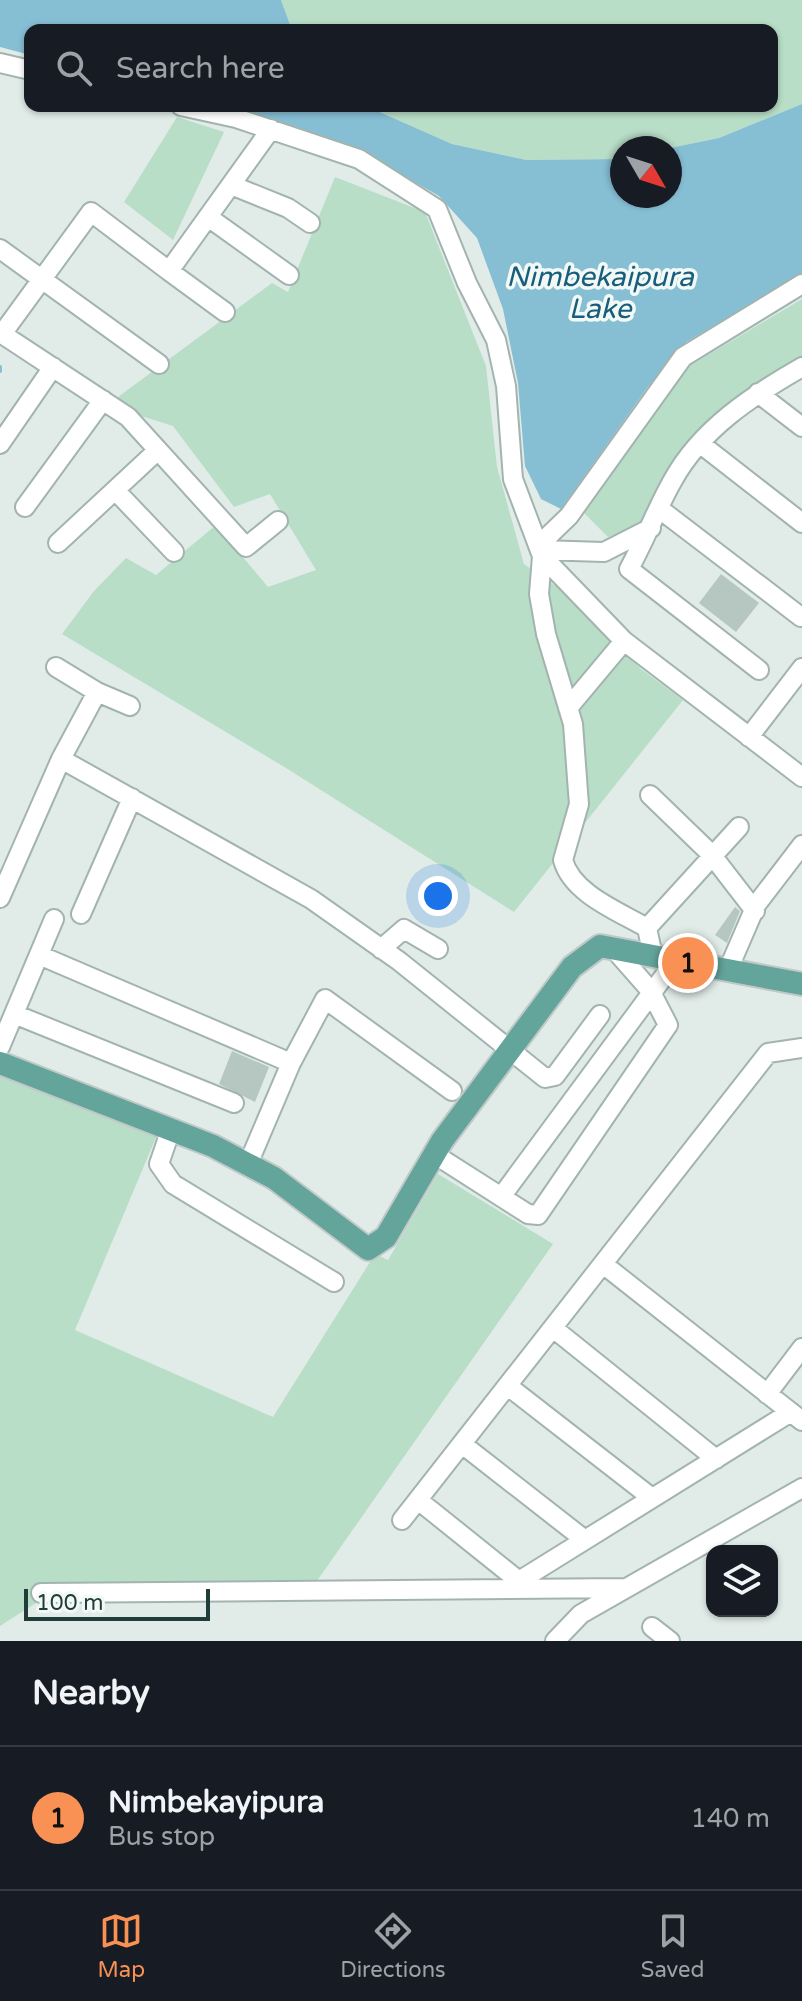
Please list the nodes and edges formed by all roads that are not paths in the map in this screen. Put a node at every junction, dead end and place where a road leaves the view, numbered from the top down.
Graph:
1 (0, 63) edge
2 (24, 69) edge
3 (204, 112) edge
4 (271, 129) junction
5 (231, 185) junction
6 (208, 217) junction
7 (310, 223) dead end
8 (0, 249) edge
9 (169, 271) junction
10 (289, 275) dead end
11 (42, 280) junction
12 (802, 284) edge
13 (225, 312) dead end
14 (1, 334) edge
15 (159, 364) dead end
16 (53, 367) junction
17 (802, 367) edge
18 (758, 393) junction
19 (103, 400) junction
20 (802, 427) edge
21 (0, 444) edge
22 (702, 445) junction
23 (158, 450) junction
24 (115, 490) junction
25 (25, 507) dead end
26 (661, 510) junction
27 (278, 521) dead end
28 (802, 523) edge
29 (651, 528) junction
30 (58, 543) dead end
31 (540, 550) junction
32 (174, 552) dead end
33 (801, 617) edge
34 (624, 641) junction
35 (56, 667) dead end
36 (802, 668) edge
37 (759, 670) dead end
38 (97, 692) junction
39 (130, 706) dead end
40 (568, 708) junction
41 (749, 737) junction
42 (61, 759) junction
43 (802, 777) edge
44 (650, 795) dead end
45 (132, 798) junction
46 (739, 827) dead end
47 (802, 845) edge
48 (711, 854) junction
49 (2, 889) edge
50 (755, 911) junction
51 (81, 914) dead end
52 (54, 919) dead end
53 (647, 928) junction
54 (381, 949) junction
55 (438, 949) dead end
56 (614, 949) junction
57 (39, 955) junction
58 (653, 956) junction
59 (676, 960) junction
60 (728, 970) junction
61 (802, 984) edge
62 (650, 990) junction
63 (14, 1014) junction
64 (600, 1015) dead end
65 (0, 1047) edge
66 (802, 1048) edge
67 (509, 1051) junction
68 (0, 1063) edge
69 (291, 1063) junction
70 (452, 1091) dead end
71 (234, 1103) dead end
72 (171, 1129) junction
73 (434, 1154) junction
74 (248, 1164) junction
75 (501, 1197) junction
76 (603, 1264) junction
77 (334, 1282) dead end
78 (553, 1328) junction
79 (802, 1348) edge
80 (508, 1386) junction
81 (767, 1394) junction
82 (796, 1417) edge
83 (462, 1444) junction
84 (716, 1459) junction
85 (802, 1488) edge
86 (652, 1498) junction
87 (418, 1500) junction
88 (402, 1520) dead end
89 (585, 1540) junction
90 (626, 1588) junction
91 (41, 1593) dead end
92 (652, 1627) dead end
93 (559, 1639) edge
94 (670, 1641) edge

1 - 2 street
3 - 4 street
4 - 5 street
4 - 31 street
5 - 6 street
5 - 7 street
6 - 9 street
6 - 10 street
8 - 11 street
9 - 11 street
9 - 13 street
11 - 14 street
11 - 15 street
12 - 31 street
14 - 16 street
16 - 19 street
16 - 21 street
17 - 18 street
18 - 20 street
18 - 22 street
19 - 23 street
19 - 25 street
22 - 26 street
22 - 28 street
23 - 24 street
23 - 27 street
24 - 30 street
24 - 32 street
26 - 29 street
26 - 33 street
29 - 31 street
29 - 37 street
31 - 34 street
31 - 40 street
34 - 40 street
34 - 41 street
35 - 38 street
36 - 41 street
38 - 39 street
38 - 42 street
40 - 53 street
41 - 43 street
42 - 45 street
42 - 49 street
44 - 48 street
45 - 51 street
45 - 54 street
46 - 48 street
47 - 50 street
48 - 50 street
48 - 53 street
50 - 60 street
52 - 57 street
53 - 58 street
54 - 55 street
54 - 67 street
56 - 58 main road
56 - 62 street
56 - 67 main road
57 - 63 street
57 - 69 street
58 - 59 main road
59 - 60 main road
59 - 62 street
60 - 61 main road
62 - 75 street
62 - 75 street
63 - 65 street
63 - 71 street
64 - 67 street
66 - 76 street
67 - 73 main road
68 - 72 main road
69 - 70 street
69 - 74 street
72 - 74 main road
72 - 77 street
73 - 74 main road
73 - 75 street
76 - 78 street
76 - 81 street
78 - 80 street
78 - 84 street
79 - 81 street
80 - 83 street
80 - 86 street
81 - 82 street
82 - 84 street
83 - 87 street
83 - 89 street
84 - 86 street
85 - 90 street
86 - 89 street
87 - 88 street
87 - 89 street
90 - 91 street
90 - 93 street
92 - 94 street

